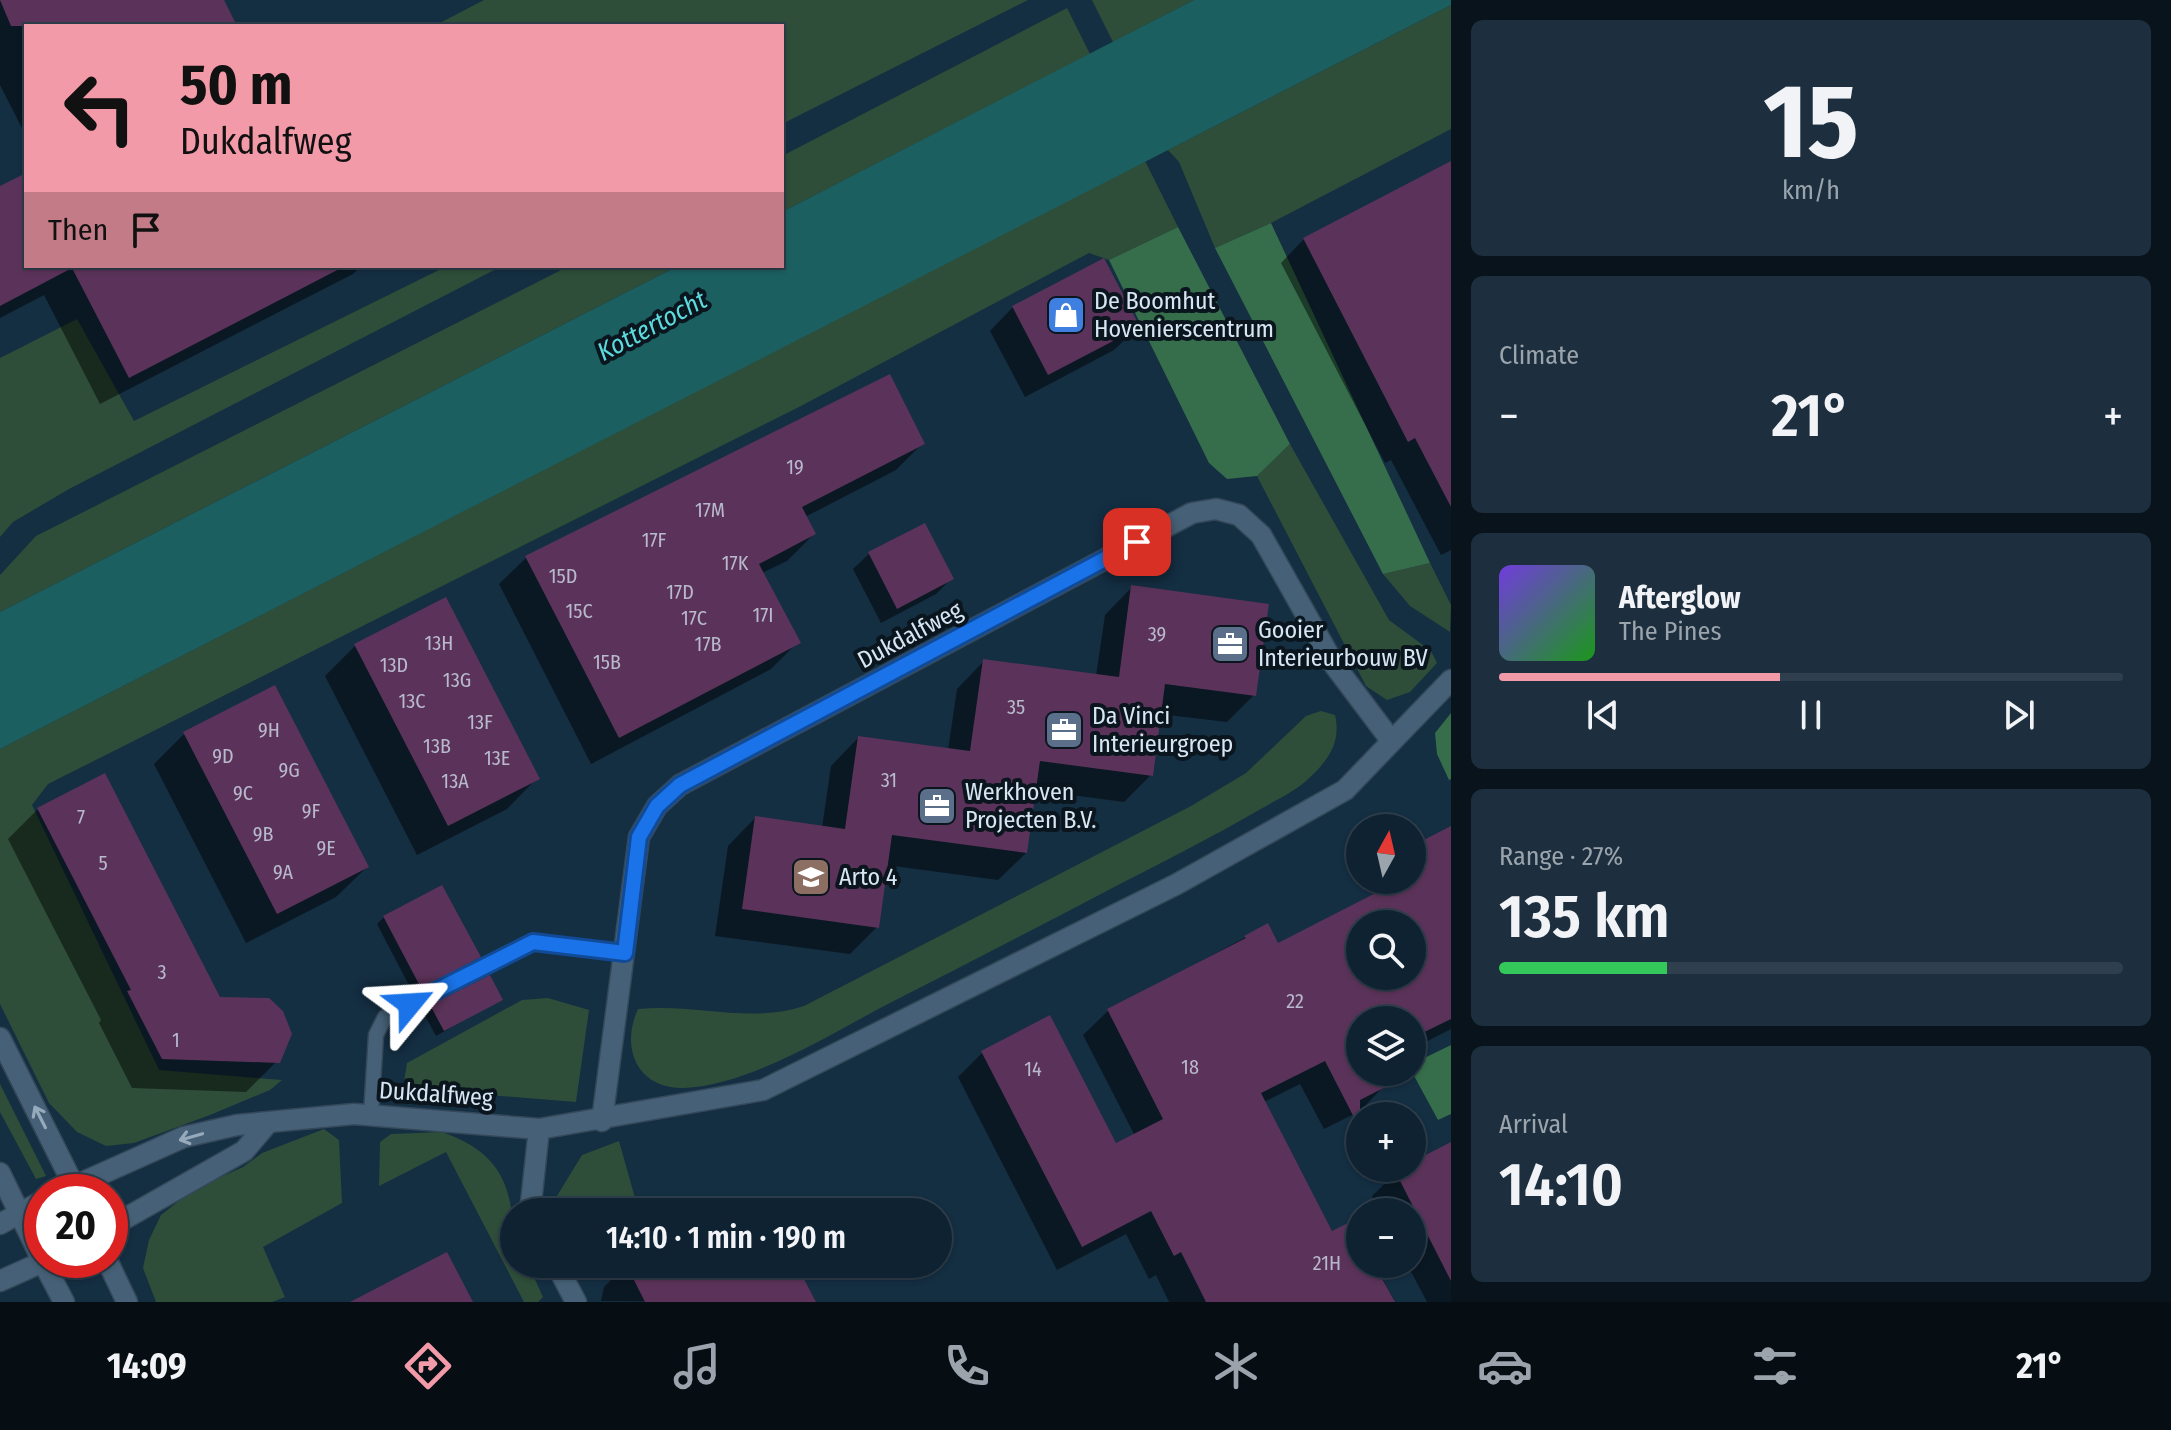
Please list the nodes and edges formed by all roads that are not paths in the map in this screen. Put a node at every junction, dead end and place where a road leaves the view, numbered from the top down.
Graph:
1 (1451, 680) edge
2 (1390, 739) junction
3 (625, 953) junction
4 (0, 1038) edge
5 (371, 1115) junction
6 (602, 1121) junction
7 (267, 1124) junction
8 (539, 1129) junction
9 (0, 1173) edge
10 (64, 1174) edge
11 (105, 1174) edge
12 (532, 1198) edge
13 (24, 1208) edge
14 (20, 1210) junction
15 (128, 1217) edge
16 (24, 1218) edge
17 (0, 1224) edge
18 (24, 1270) edge
19 (53, 1278) edge
20 (116, 1278) edge
21 (563, 1278) edge
22 (0, 1281) edge
23 (64, 1302) edge
24 (127, 1302) edge
25 (576, 1302) edge

1 - 2 street, Dukdalfweg
2 - 3 street, Dukdalfweg
2 - 6 street, Dukdalfweg
3 - 5 lane
3 - 6 street, Dukdalfweg
10 -> 4 street
5 - 7 street, Dukdalfweg
5 - 8 street, Dukdalfweg
6 - 8 street, Dukdalfweg
7 -> 11 street, Dukdalfweg
7 - 15 street
8 - 12 street
9 - 14 street
13 - 14 street
14 - 16 street
14 - 17 street
18 - 22 street
19 - 23 street
20 - 24 street
21 - 25 street

